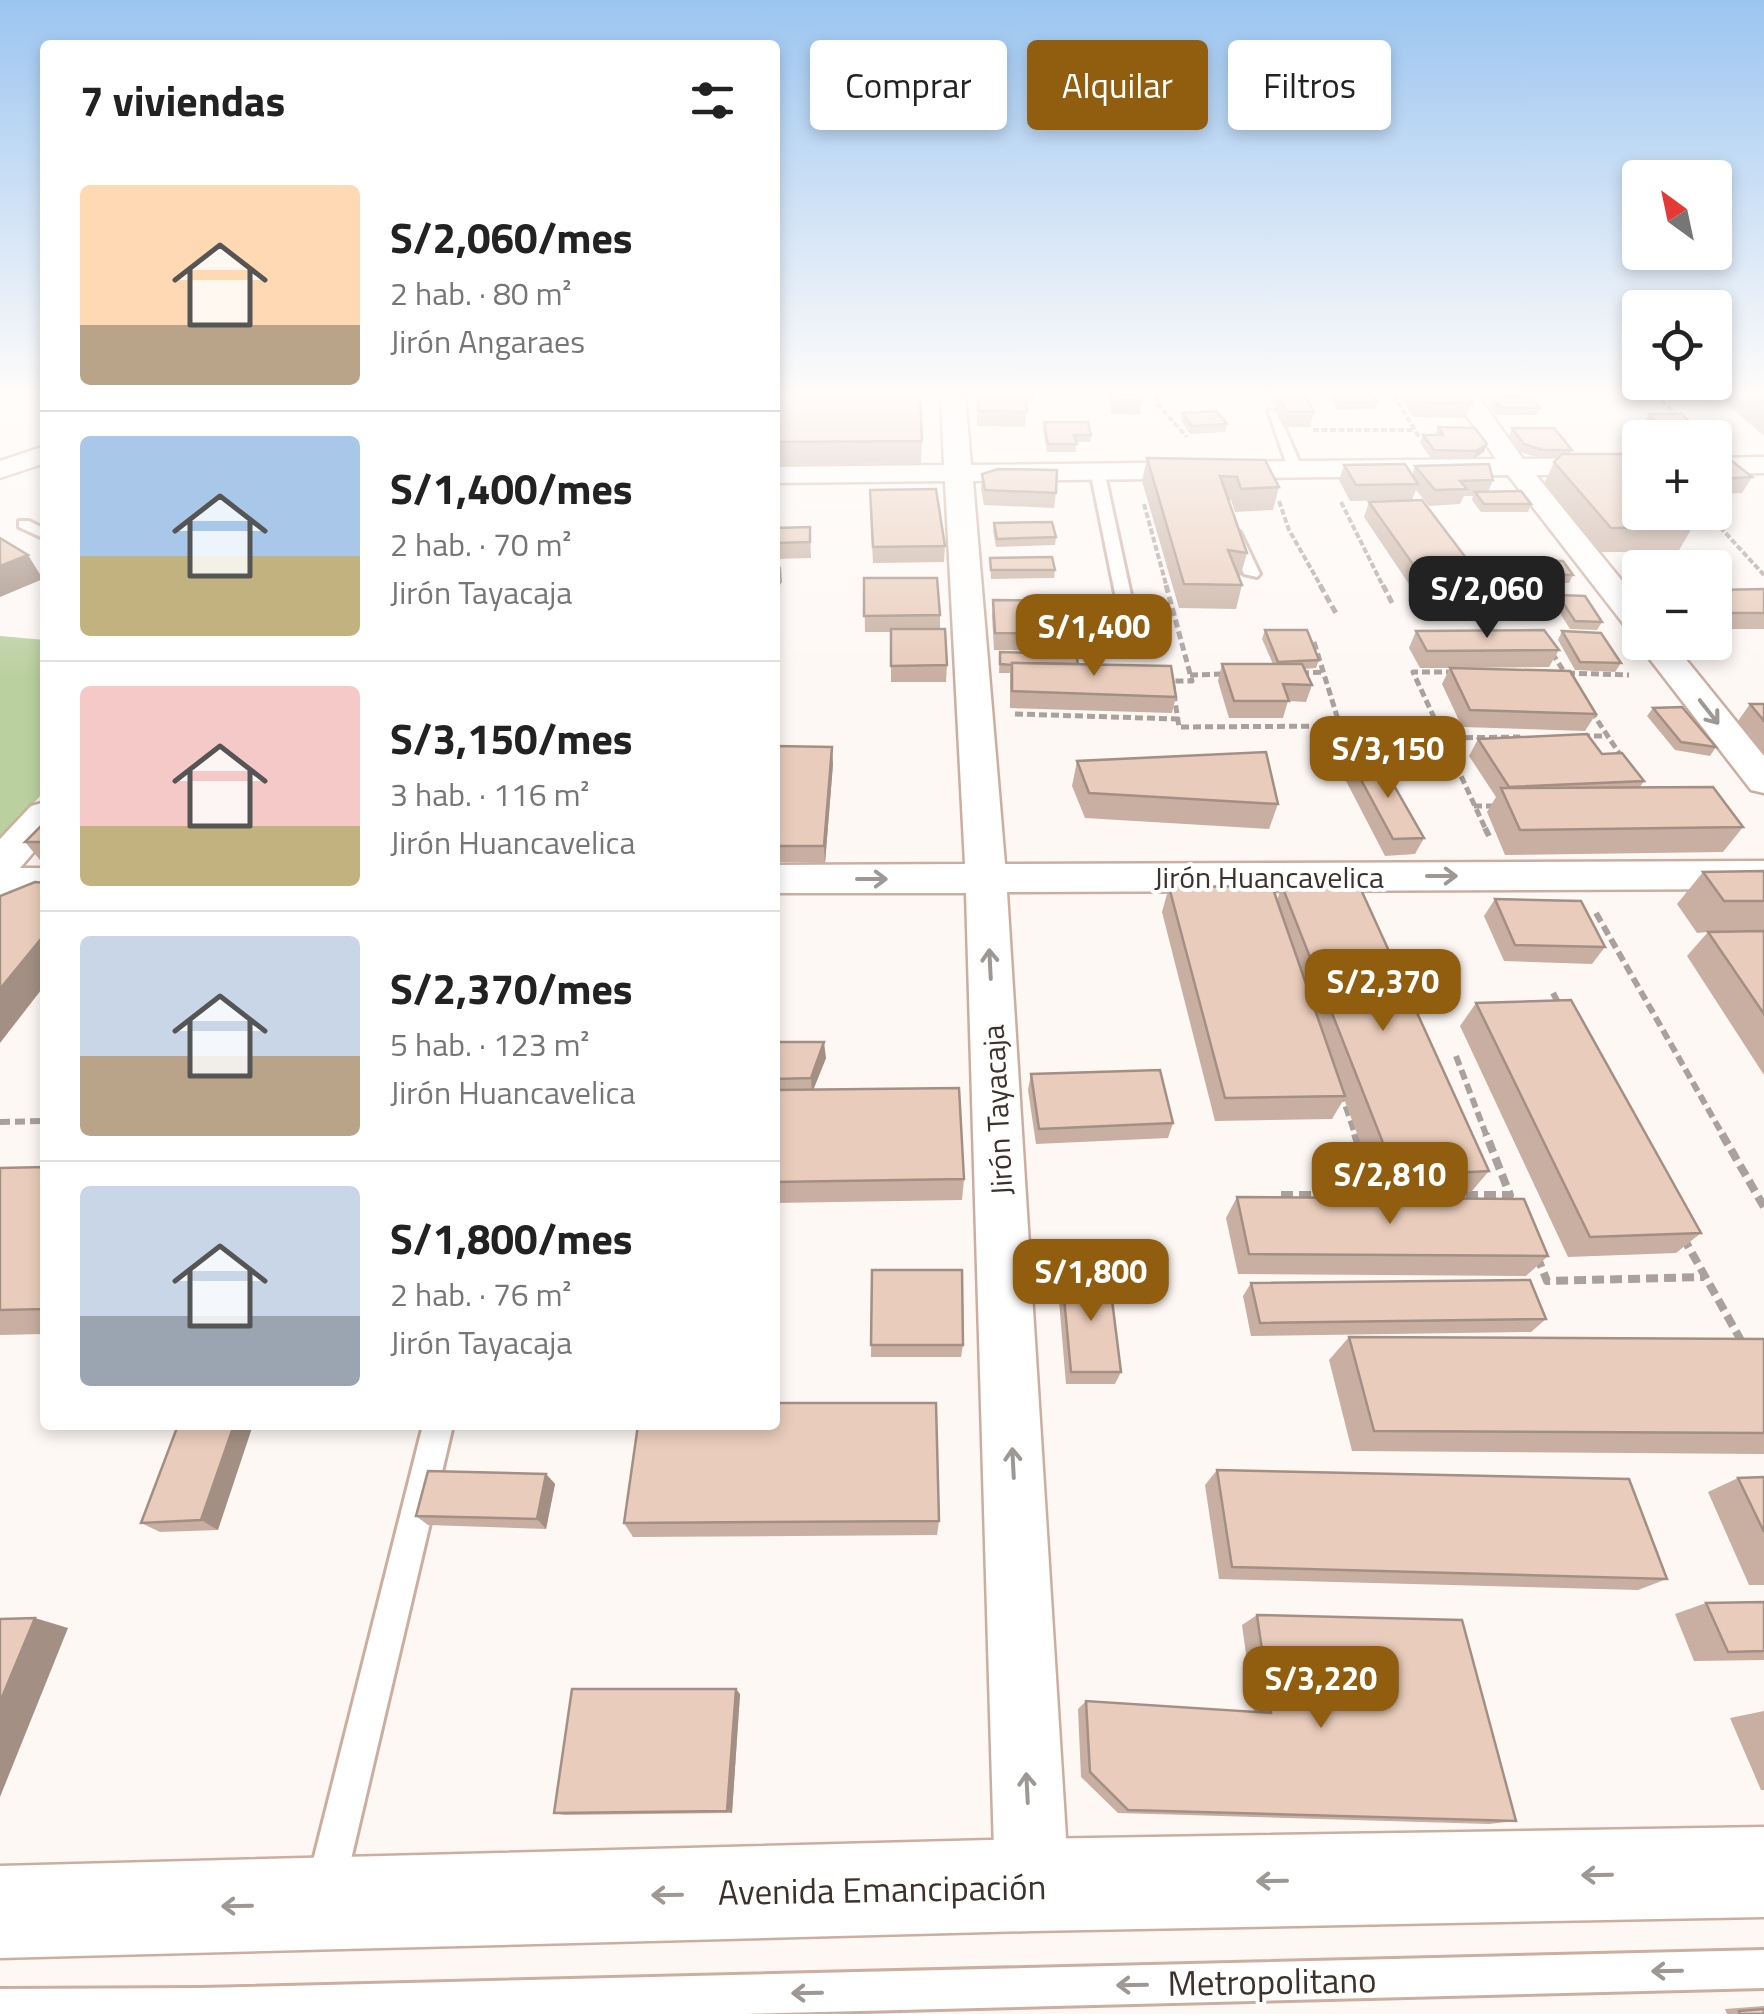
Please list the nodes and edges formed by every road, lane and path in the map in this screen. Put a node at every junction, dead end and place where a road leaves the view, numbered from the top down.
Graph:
1 (960, 489) edge
2 (1101, 489) edge
3 (1139, 489) edge
4 (1284, 489) edge
5 (1334, 489) edge
6 (1533, 489) edge
7 (1228, 518) edge
8 (24, 524) dead end
9 (1723, 530) edge
10 (40, 532) edge
11 (1252, 574) dead end
12 (1764, 575) edge
13 (1622, 601) edge
14 (1392, 604) dead end
15 (1337, 615) dead end
16 (1129, 623) dead end
17 (1314, 642) edge
18 (1545, 644) edge
19 (1668, 660) edge
20 (1324, 672) junction
21 (1470, 672) edge
22 (1286, 673) edge
23 (1546, 673) edge
24 (1565, 673) junction
25 (1228, 674) edge
26 (1190, 675) junction
27 (1680, 676) junction
28 (1576, 689) edge
29 (1586, 704) edge
30 (976, 713) junction
31 (1179, 719) junction
32 (1340, 726) junction
33 (1407, 731) dead end
34 (1570, 736) edge
35 (1608, 736) junction
36 (1534, 737) edge
37 (1441, 738) junction
38 (1626, 764) edge
39 (1764, 781) edge
40 (1474, 806) junction
41 (1514, 806) edge
42 (40, 820) edge
43 (0, 864) edge
44 (1764, 875) edge
45 (1508, 876) junction
46 (1575, 876) junction
47 (986, 878) junction
48 (780, 879) edge
49 (0, 882) edge
50 (40, 882) edge
51 (1553, 993) dead end
52 (1562, 1009) edge
53 (1456, 1056) dead end
54 (1338, 1083) edge
55 (0, 1122) edge
56 (40, 1122) edge
57 (1281, 1195) edge
58 (1375, 1195) junction
59 (1510, 1195) junction
60 (1764, 1208) edge
61 (1518, 1212) edge
62 (1677, 1226) edge
63 (1532, 1247) edge
64 (1704, 1276) junction
65 (1754, 1344) edge
66 (437, 1430) edge
67 (1764, 1872) edge
68 (1032, 1885) junction
69 (322, 1904) junction
70 (0, 1912) edge
71 (1764, 1969) edge
72 (0, 2009) edge

1 - 30 street, Jirón Tayacaja
2 - 16 lane
3 - 26 path
4 - 15 path
5 - 14 path
6 - 13 street
7 - 11 lane
8 - 10 lane
9 - 12 path
17 - 20 path
18 - 24 path
19 - 27 street
20 - 22 path
20 - 32 path
21 - 37 path
23 - 24 path
24 - 27 path
24 - 28 path
25 - 26 path
26 - 31 path
27 -> 39 street
29 - 35 path
30 - 31 path
30 - 47 street, Jirón Tayacaja
31 - 32 path
32 - 33 path
34 - 35 path
35 - 38 path
36 - 37 path
37 - 40 path
40 - 41 path
40 - 45 path
42 - 43 street
44 - 46 street, Jirón Huancavelica
45 - 46 street, Jirón Huancavelica
47 -> 45 street, Jirón Huancavelica
46 - 60 path
48 -> 47 street, Jirón Huancavelica
68 -> 47 street, Jirón Tayacaja
49 - 50 street
51 - 52 path
53 - 59 path
54 - 58 path
55 - 56 path
57 - 58 path
58 - 59 path
59 - 61 path
62 - 64 path
63 - 64 path
64 - 65 path
66 - 69 lane
67 -> 68 main road, Avenida Emancipación
68 -> 69 main road, Avenida Emancipación
69 -> 70 main road, Avenida Emancipación
71 -> 72 lane, Metropolitano

